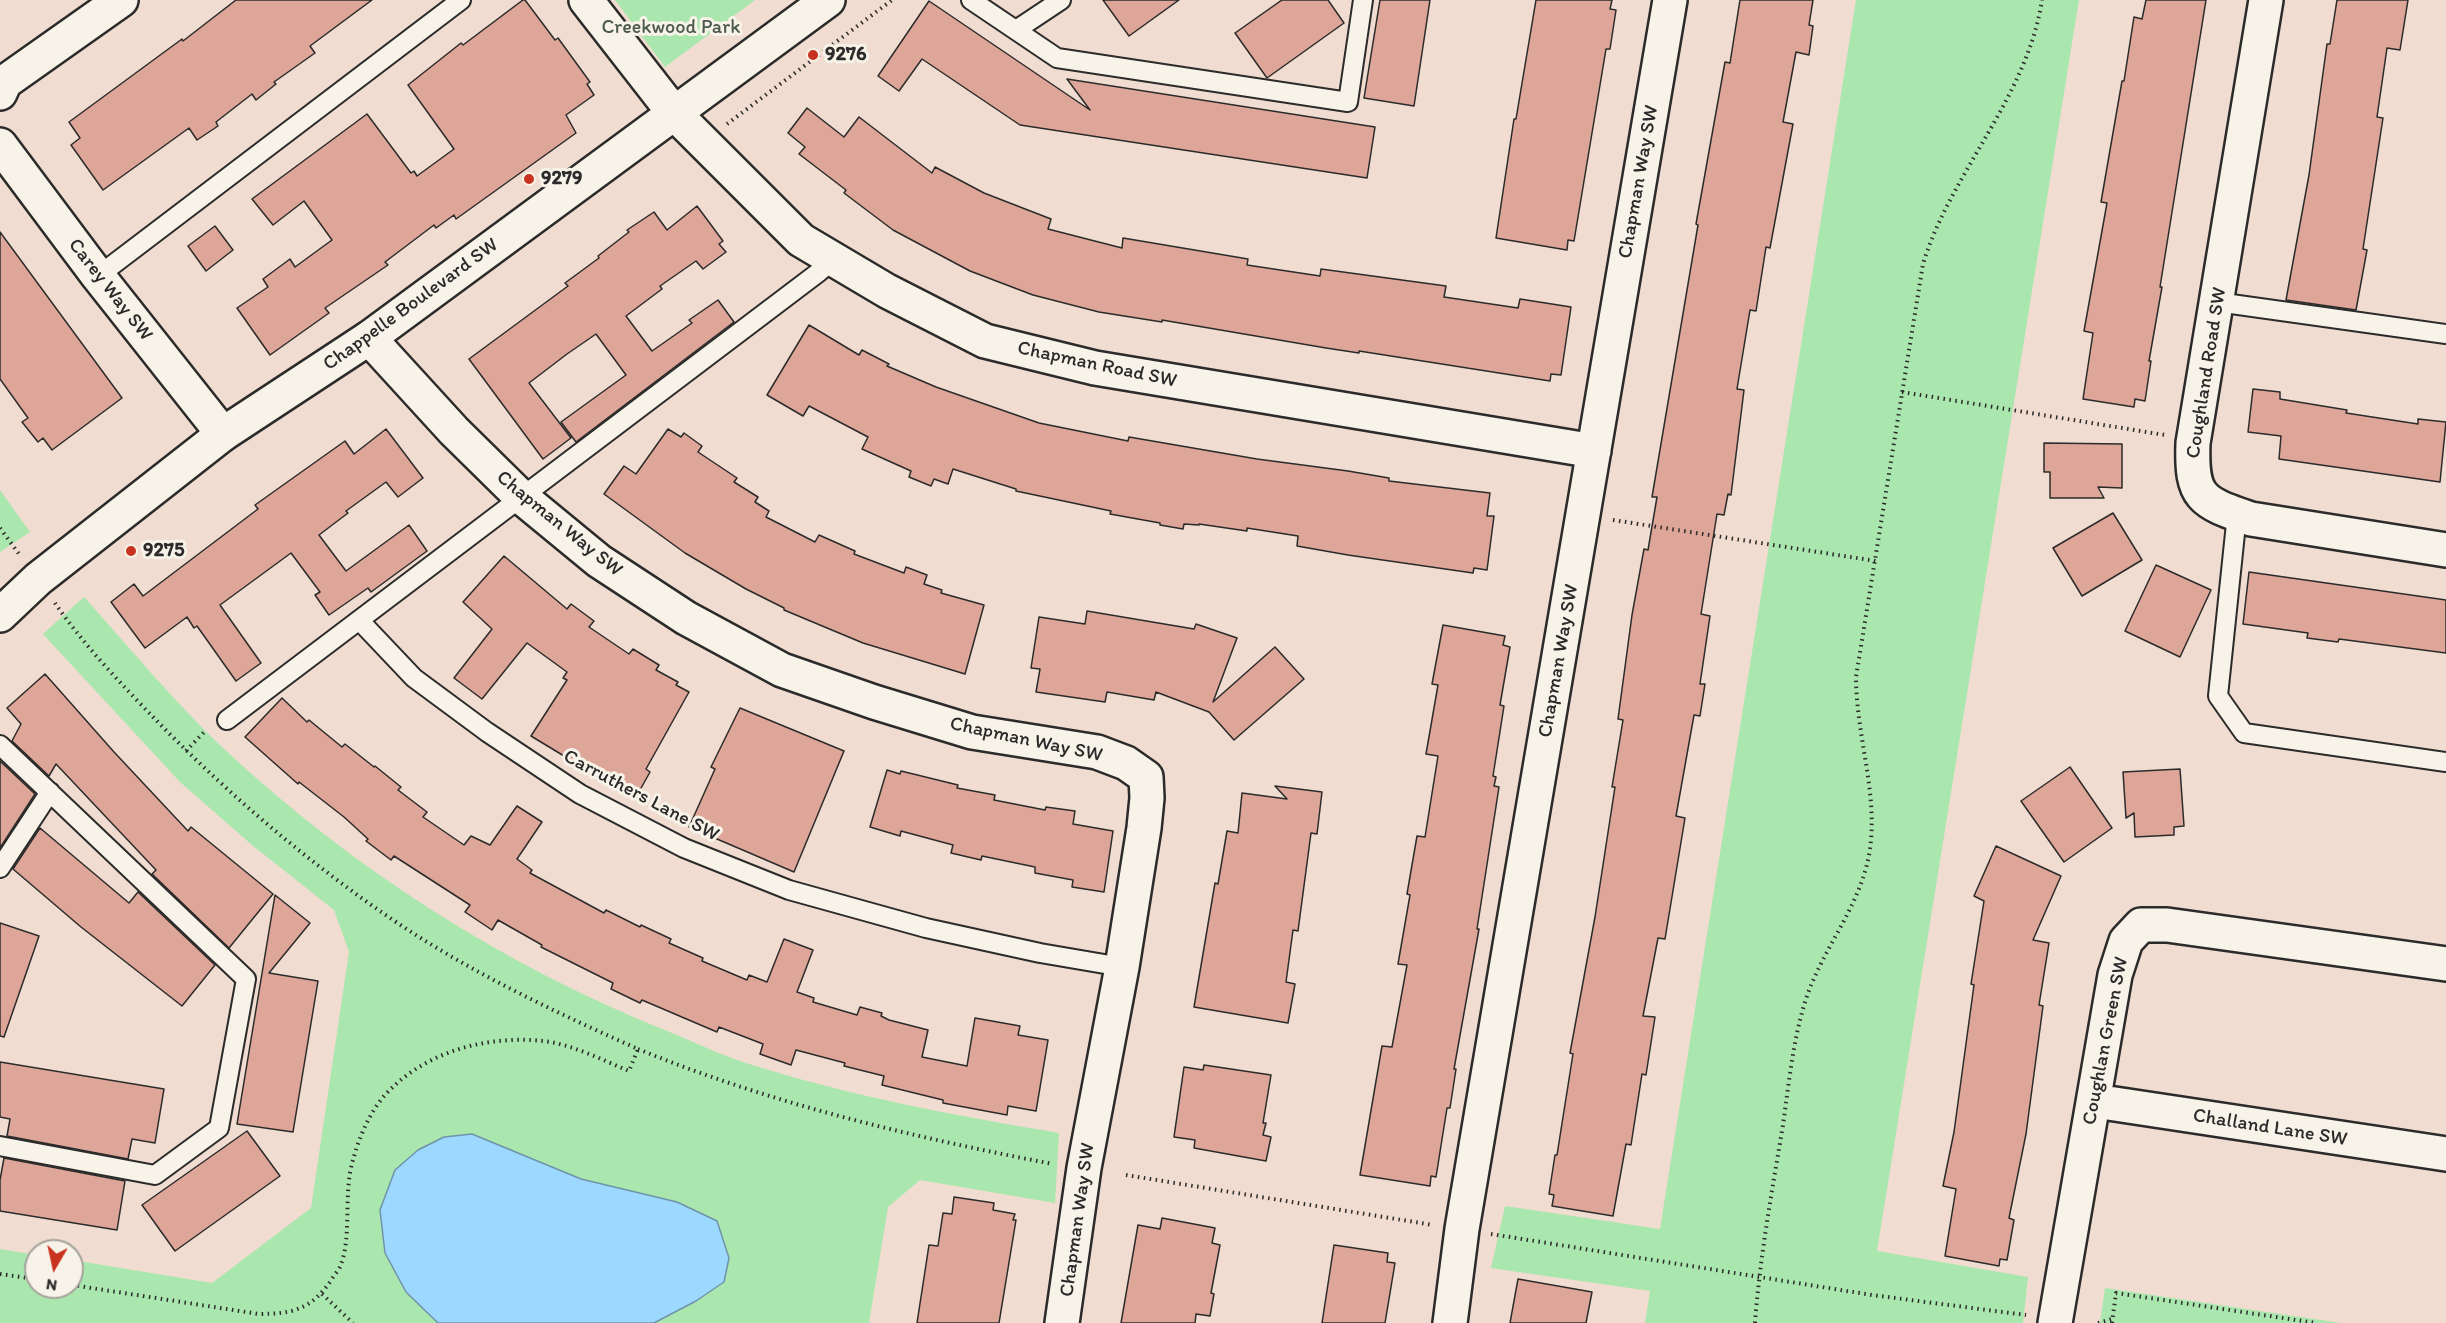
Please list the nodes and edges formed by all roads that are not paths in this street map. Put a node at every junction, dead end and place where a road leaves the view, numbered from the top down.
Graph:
1 (121, 0) edge
2 (461, 0) edge
3 (586, 0) edge
4 (828, 0) edge
5 (971, 0) edge
6 (1061, 0) edge
7 (1363, 0) edge
8 (1670, 0) edge
9 (2265, 0) edge
10 (1016, 30) junction
11 (0, 93) edge
12 (674, 113) junction
13 (0, 145) edge
14 (834, 259) junction
15 (98, 276) junction
16 (2217, 302) junction
17 (2446, 334) edge
18 (369, 338) junction
19 (223, 434) junction
20 (1594, 451) junction
21 (520, 496) junction
22 (2237, 514) junction
23 (2446, 550) edge
24 (0, 615) edge
25 (359, 620) junction
26 (227, 720) dead end
27 (0, 745) edge
28 (2446, 762) edge
29 (50, 792) junction
30 (0, 868) edge
31 (2446, 964) edge
32 (1122, 967) junction
33 (2094, 1101) junction
34 (0, 1146) edge
35 (2446, 1154) edge
36 (2042, 1319) edge
37 (1062, 1323) edge
38 (1450, 1323) edge

1 - 11 street
2 - 15 lane
3 - 12 street, Chapman Road SW
4 - 12 street, Chappelle Boulevard SW
5 - 10 lane
6 - 10 lane
7 - 10 lane
8 - 20 street, Chapman Way SW
9 - 16 street, Coughland Road SW
12 - 14 street, Chapman Road SW
12 - 18 street, Chappelle Boulevard SW
13 - 15 street, Carey Way SW
14 - 20 street, Chapman Road SW
14 - 21 lane
15 - 19 street, Carey Way SW
16 - 17 lane
16 - 22 street, Coughland Road SW
18 - 19 street, Chappelle Boulevard SW
18 - 21 street, Chapman Way SW
19 - 24 street, Chappelle Boulevard SW
20 - 38 street, Chapman Way SW
21 - 25 lane
21 - 32 street, Chapman Way SW
22 - 23 street, Coughland Road SW
22 - 28 lane
25 - 26 lane
25 - 32 lane, Carruthers Lane SW
27 - 29 lane
29 - 30 lane
29 - 34 lane
31 - 33 street, Coughlan Green SW
32 - 37 street, Chapman Way SW
33 - 35 street, Challand Lane SW
33 - 36 street, Coughlan Green SW

